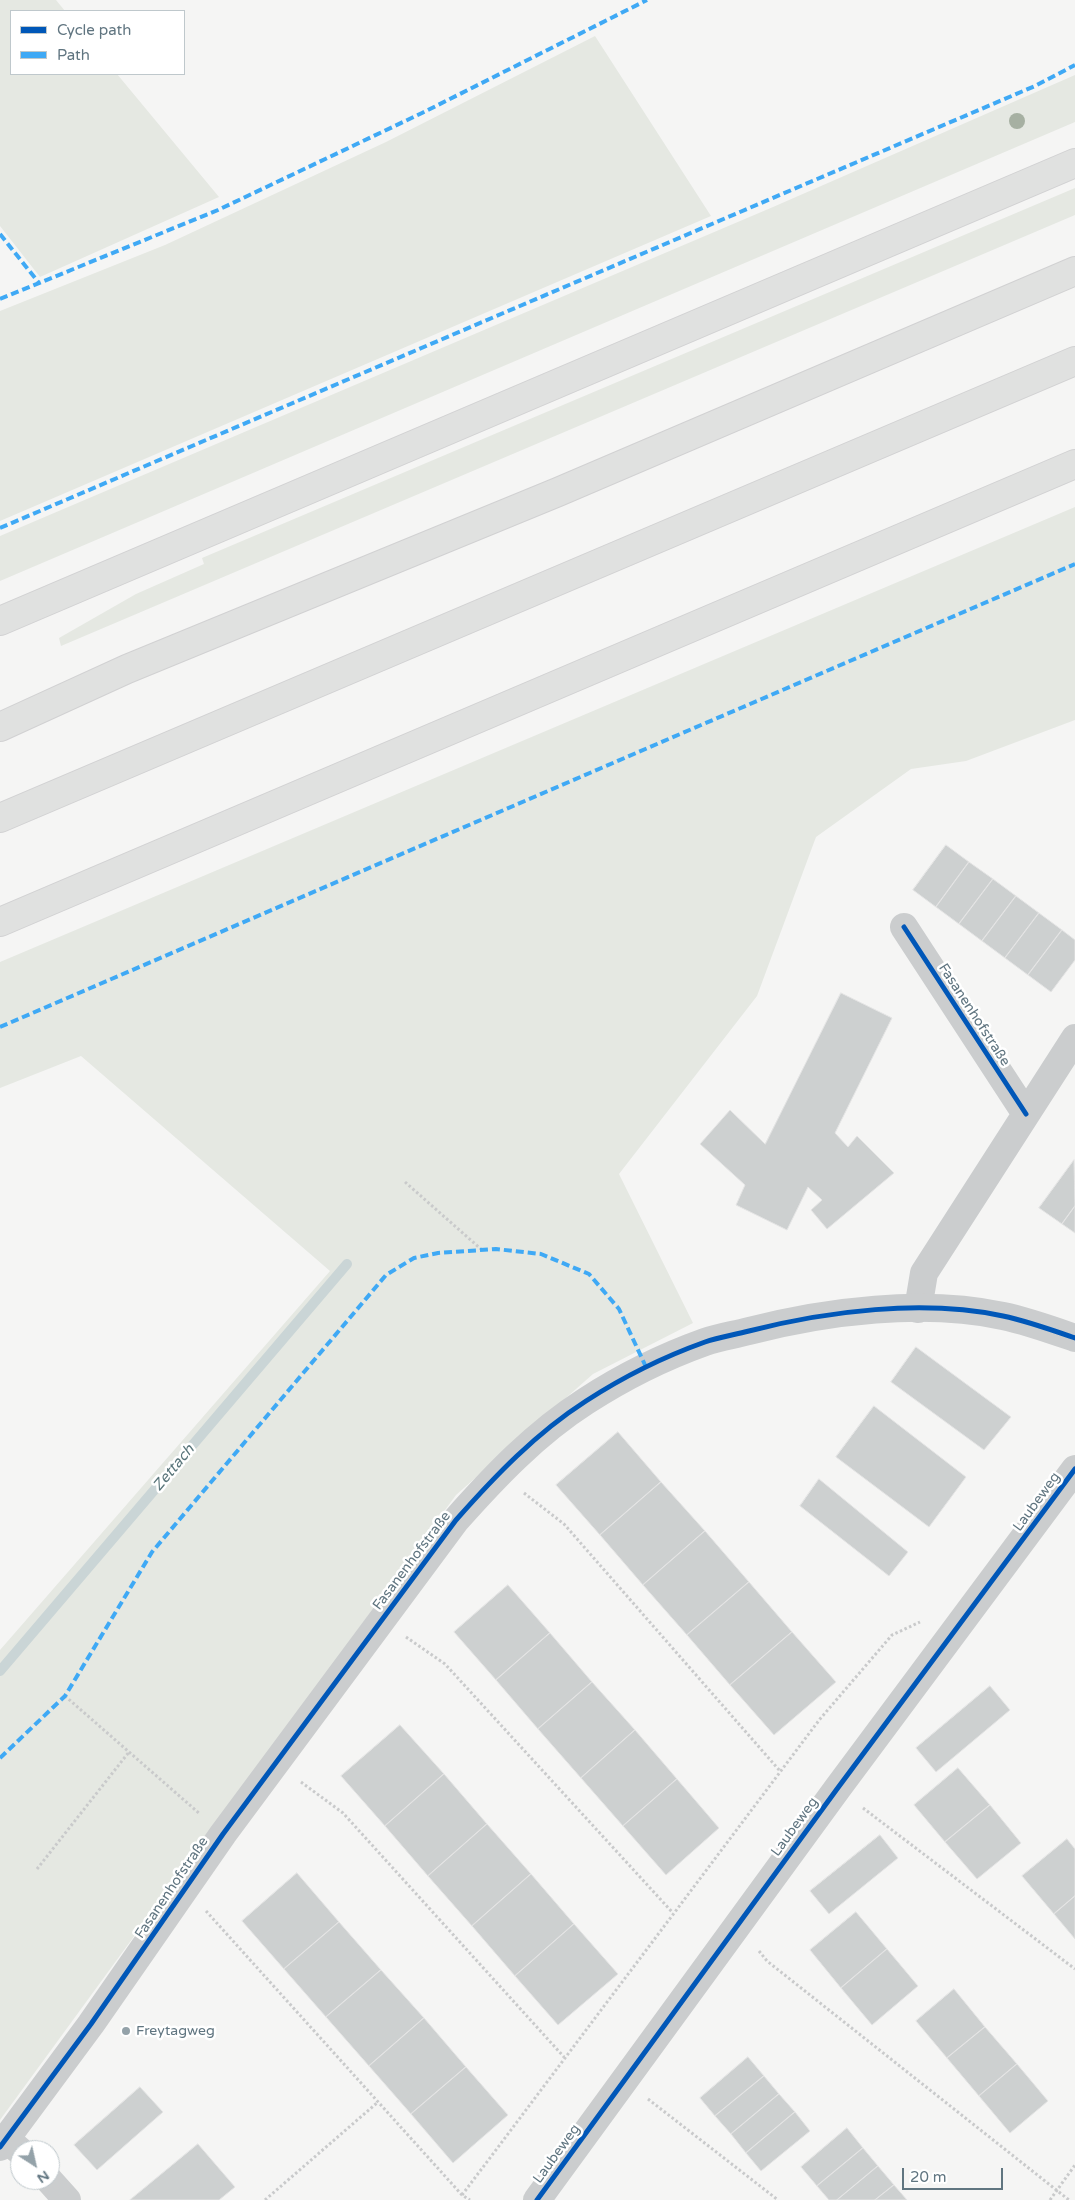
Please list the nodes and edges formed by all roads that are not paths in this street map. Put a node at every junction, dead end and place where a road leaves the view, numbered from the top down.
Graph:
1 (1075, 163) edge
2 (1075, 271) edge
3 (1075, 361) edge
4 (1075, 464) edge
5 (0, 621) edge
6 (0, 726) edge
7 (0, 818) edge
8 (0, 922) edge
9 (904, 927) dead end
10 (1075, 1038) edge
11 (1026, 1114) junction
12 (918, 1309) junction
13 (1075, 1338) edge
14 (1075, 1469) edge
15 (9, 2146) edge
16 (58, 2190) edge
17 (67, 2200) edge
18 (537, 2200) edge

1 - 5 highway
2 - 6 highway
3 - 7 highway
4 - 8 highway
9 - 11 street, Fasanenhofstraße
10 - 11 street
11 - 12 street
12 - 13 street, Fasanenhofstraße
12 - 15 street, Fasanenhofstraße
14 - 18 street, Laubeweg
16 - 17 street

